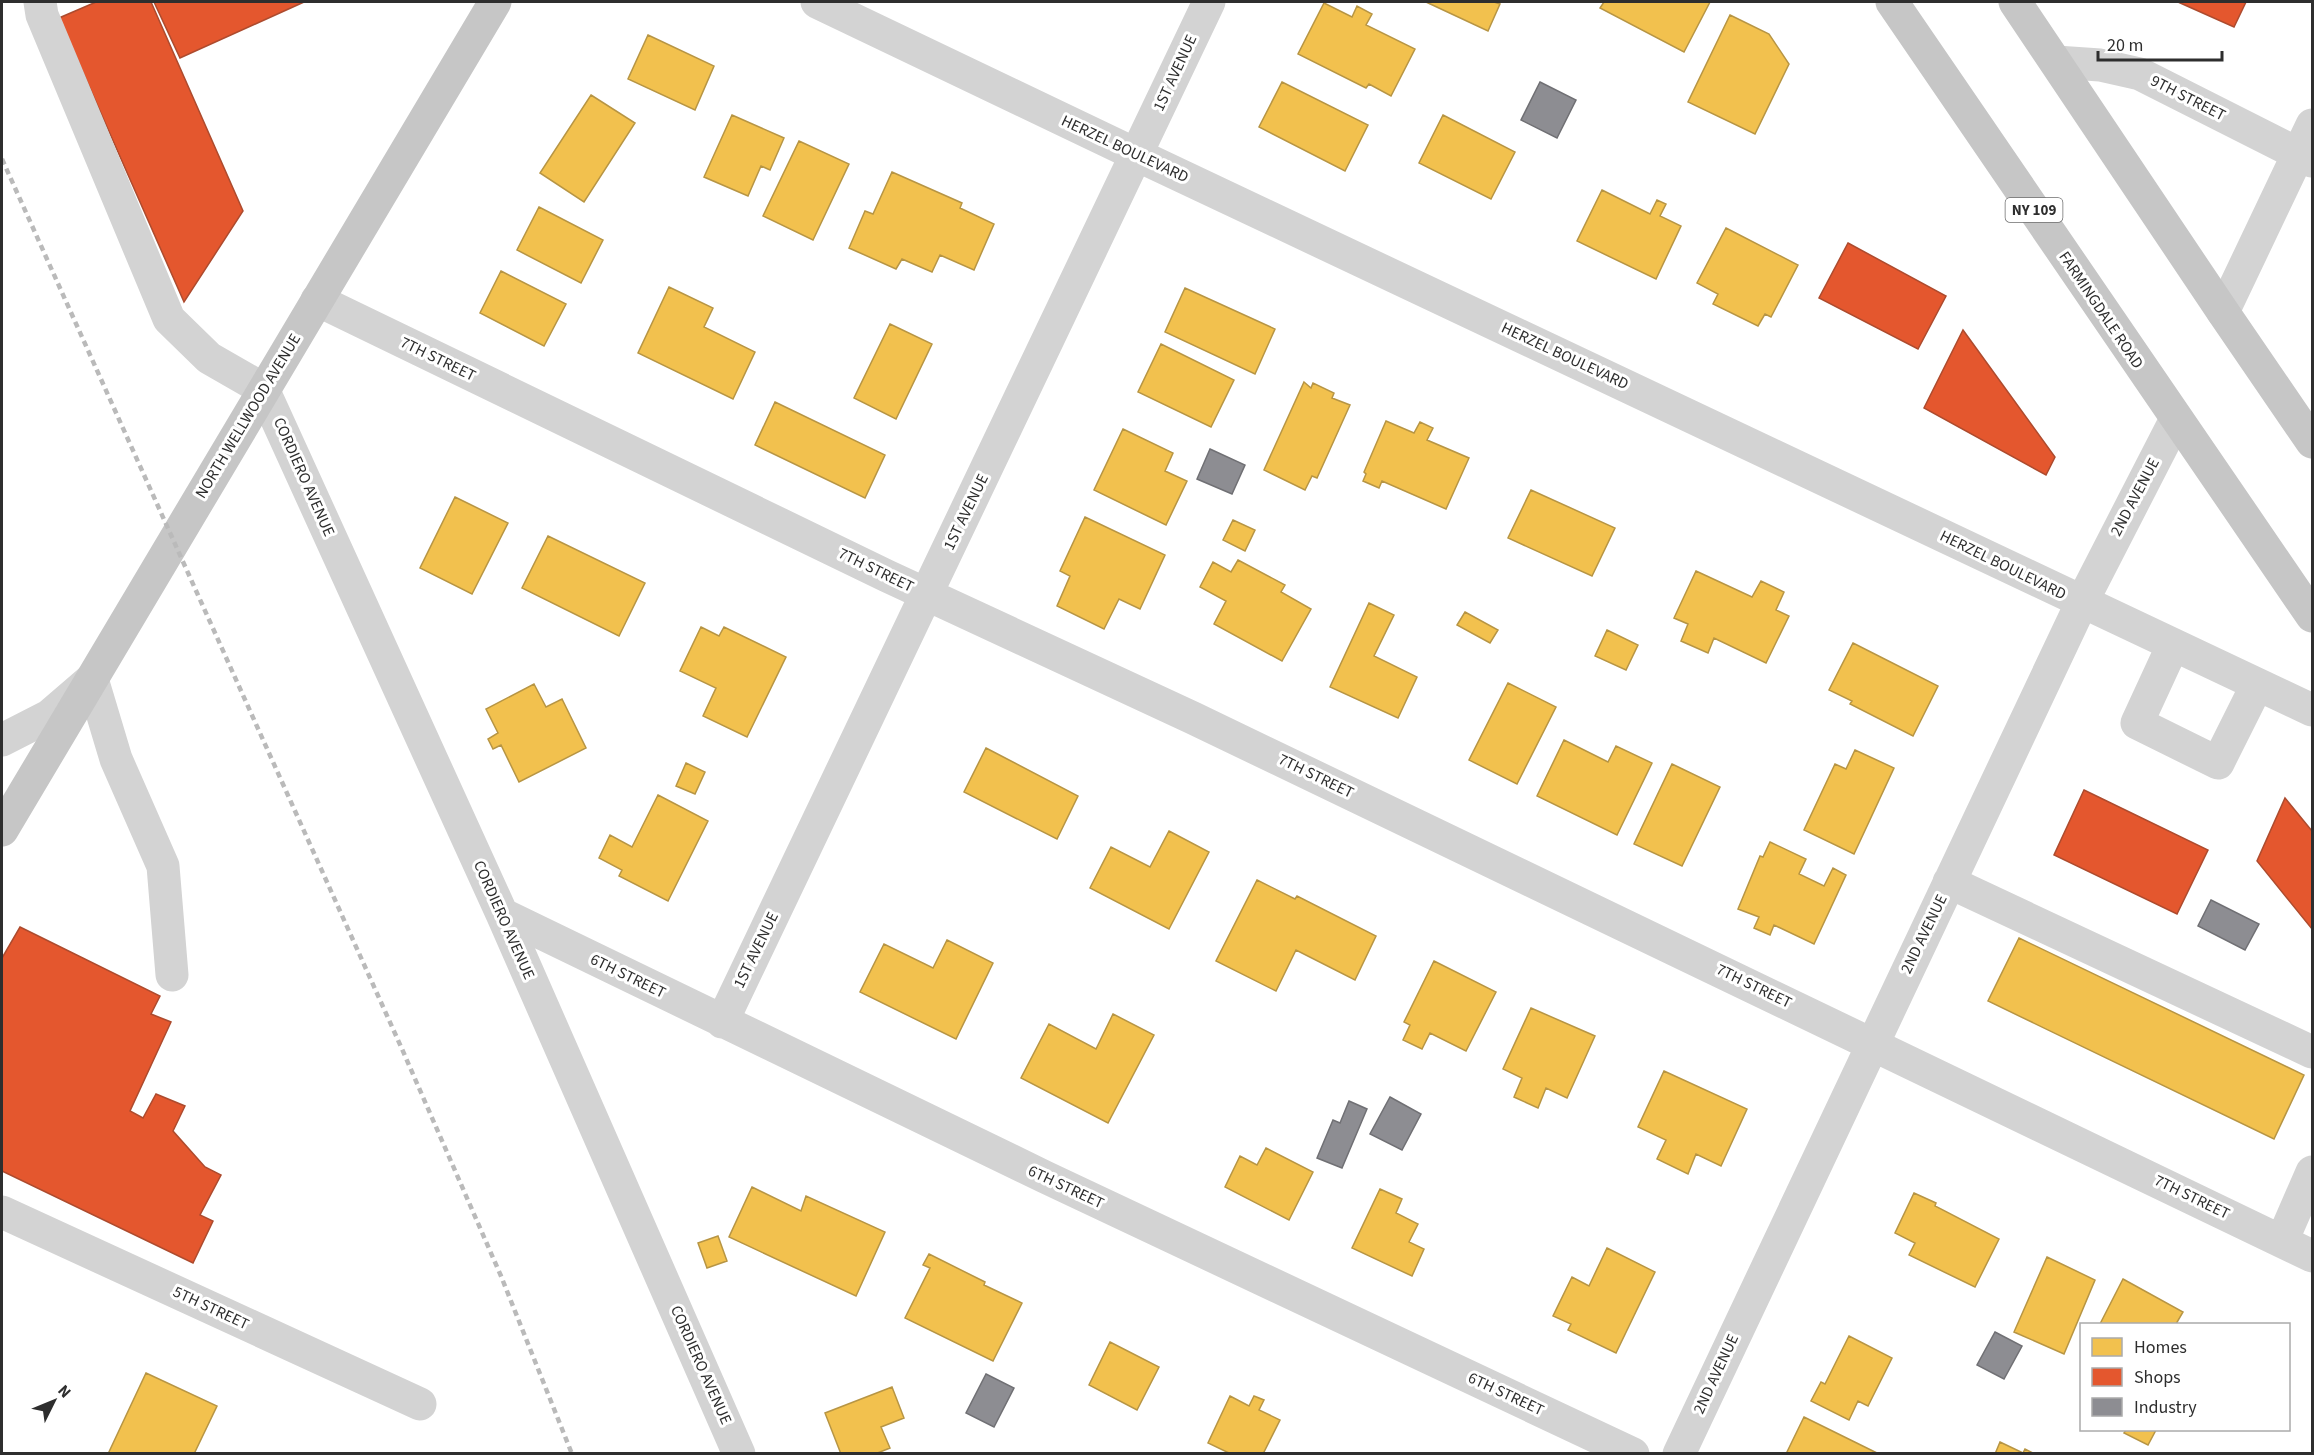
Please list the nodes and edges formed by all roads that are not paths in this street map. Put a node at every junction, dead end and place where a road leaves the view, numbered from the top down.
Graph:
1 (40, 2) edge
2 (495, 2) edge
3 (817, 2) edge
4 (1209, 2) edge
5 (1892, 2) edge
6 (2015, 2) edge
7 (2056, 62) junction
8 (2313, 125) edge
9 (1137, 155) junction
10 (2306, 158) edge
11 (317, 300) junction
12 (2223, 312) junction
13 (263, 389) junction
14 (2176, 419) junction
15 (2313, 442) edge
16 (926, 595) junction
17 (2082, 602) junction
18 (2313, 616) edge
19 (2173, 645) junction
20 (92, 679) junction
21 (2257, 685) junction
22 (2313, 710) edge
23 (2, 740) edge
24 (2, 831) edge
25 (1949, 882) junction
26 (501, 914) junction
27 (172, 975) dead end
28 (722, 1022) junction
29 (1872, 1042) junction
30 (2313, 1052) edge
31 (2313, 1173) edge
32 (2, 1212) edge
33 (2282, 1241) junction
34 (2313, 1256) edge
35 (420, 1404) dead end
36 (739, 1454) edge
37 (1633, 1454) edge
38 (1679, 1454) edge

1 - 13 street
2 - 11 main road, NORTH WELLWOOD AVENUE
3 - 9 street, HERZEL BOULEVARD
4 - 9 street, 1ST AVENUE
5 - 14 main road, FARMINGDALE ROAD / NY 109
6 - 7 main road
7 - 10 street, 9TH STREET
7 - 12 main road
8 - 10 street
9 - 16 street, 1ST AVENUE
9 - 17 street, HERZEL BOULEVARD
10 - 12 street
11 - 13 main road, NORTH WELLWOOD AVENUE
11 - 16 street, 7TH STREET
12 - 15 main road
13 - 20 main road, NORTH WELLWOOD AVENUE
13 - 26 street, CORDIERO AVENUE
14 - 17 street, 2ND AVENUE
14 - 18 main road, FARMINGDALE ROAD / NY 109
16 - 28 street, 1ST AVENUE
16 - 29 street, 7TH STREET
17 - 19 street, HERZEL BOULEVARD
17 - 25 street, 2ND AVENUE
19 - 21 street, HERZEL BOULEVARD
19 - 21 street
20 - 23 street
20 - 24 main road, NORTH WELLWOOD AVENUE
20 - 27 street
21 - 22 street, HERZEL BOULEVARD
25 - 29 street, 2ND AVENUE
25 - 30 street
26 - 28 street, 6TH STREET
26 - 36 street, CORDIERO AVENUE
28 - 37 street, 6TH STREET
29 - 33 street, 7TH STREET
29 - 38 street, 2ND AVENUE
31 - 33 street
32 - 35 street, 5TH STREET
33 - 34 street, 7TH STREET

